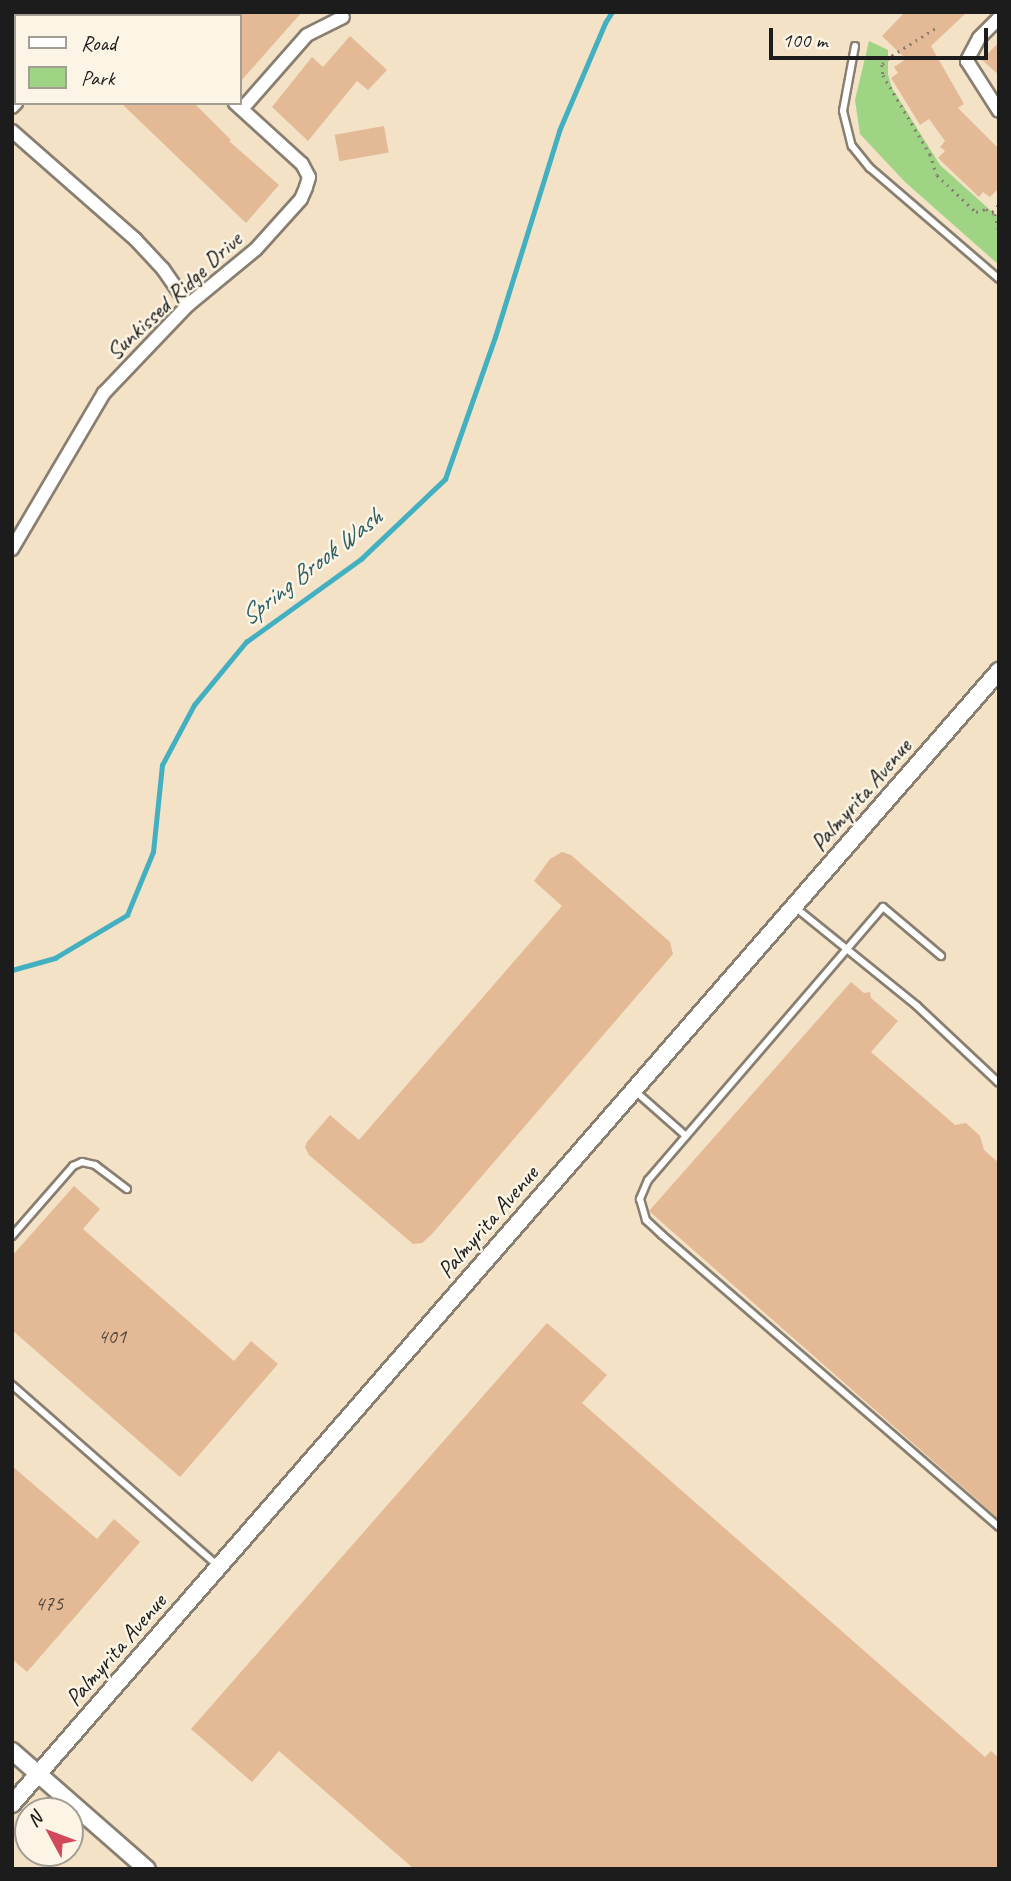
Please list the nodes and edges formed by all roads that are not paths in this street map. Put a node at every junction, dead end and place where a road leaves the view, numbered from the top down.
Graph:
1 (344, 17) dead end
2 (999, 18) edge
3 (855, 46) dead end
4 (242, 103) edge
5 (239, 106) edge
6 (999, 111) edge
7 (12, 131) edge
8 (999, 279) edge
9 (188, 305) junction
10 (12, 549) edge
11 (999, 671) edge
12 (794, 906) junction
13 (847, 948) junction
14 (941, 956) dead end
15 (999, 1083) edge
16 (634, 1090) junction
17 (686, 1136) junction
18 (127, 1189) dead end
19 (12, 1236) edge
20 (12, 1385) edge
21 (999, 1527) edge
22 (218, 1566) junction
23 (12, 1751) edge
24 (39, 1774) junction
25 (12, 1804) edge
26 (148, 1869) edge

1 - 4 street
2 - 6 street
3 - 8 lane
5 - 9 street, Sunkissed Ridge Drive
7 - 9 street
9 - 10 street, Sunkissed Ridge Drive
11 - 12 street, Palmyrita Avenue
12 - 13 lane
12 - 16 street, Palmyrita Avenue
13 - 14 lane
13 - 15 lane
13 - 17 lane
16 - 17 lane
16 - 22 street, Palmyrita Avenue
17 - 21 lane
18 - 19 lane
20 - 22 lane
22 - 24 street, Palmyrita Avenue
23 - 24 street
24 - 25 street, Palmyrita Avenue
24 - 26 street

